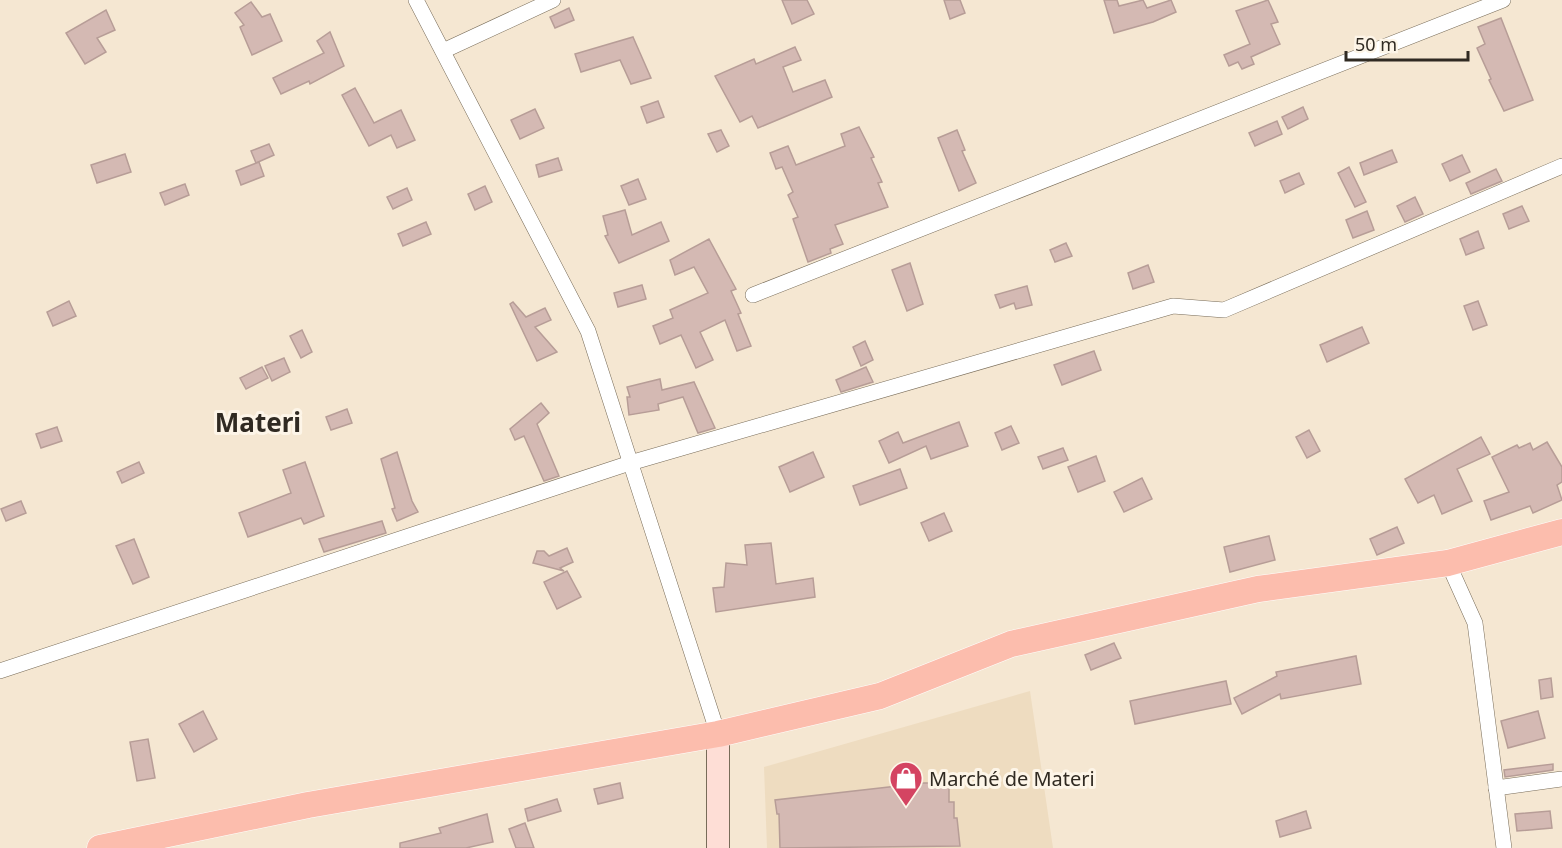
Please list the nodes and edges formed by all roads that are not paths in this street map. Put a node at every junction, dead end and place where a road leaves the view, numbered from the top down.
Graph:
1 (416, 0) edge
2 (553, 0) edge
3 (1503, 0) edge
4 (443, 51) junction
5 (1562, 166) edge
6 (753, 295) dead end
7 (630, 463) junction
8 (1562, 532) edge
9 (1448, 563) junction
10 (0, 671) edge
11 (718, 734) junction
12 (1562, 779) edge
13 (1496, 788) junction
14 (100, 848) edge
15 (718, 848) edge
16 (1504, 848) edge

1 - 4 street
2 - 4 street
3 - 6 street
4 - 7 street
5 - 7 street
7 - 10 street
7 - 11 street
8 - 9 main road
9 - 11 main road
9 - 13 street
11 - 14 main road
11 - 15 main road
12 - 13 street
13 - 16 street

